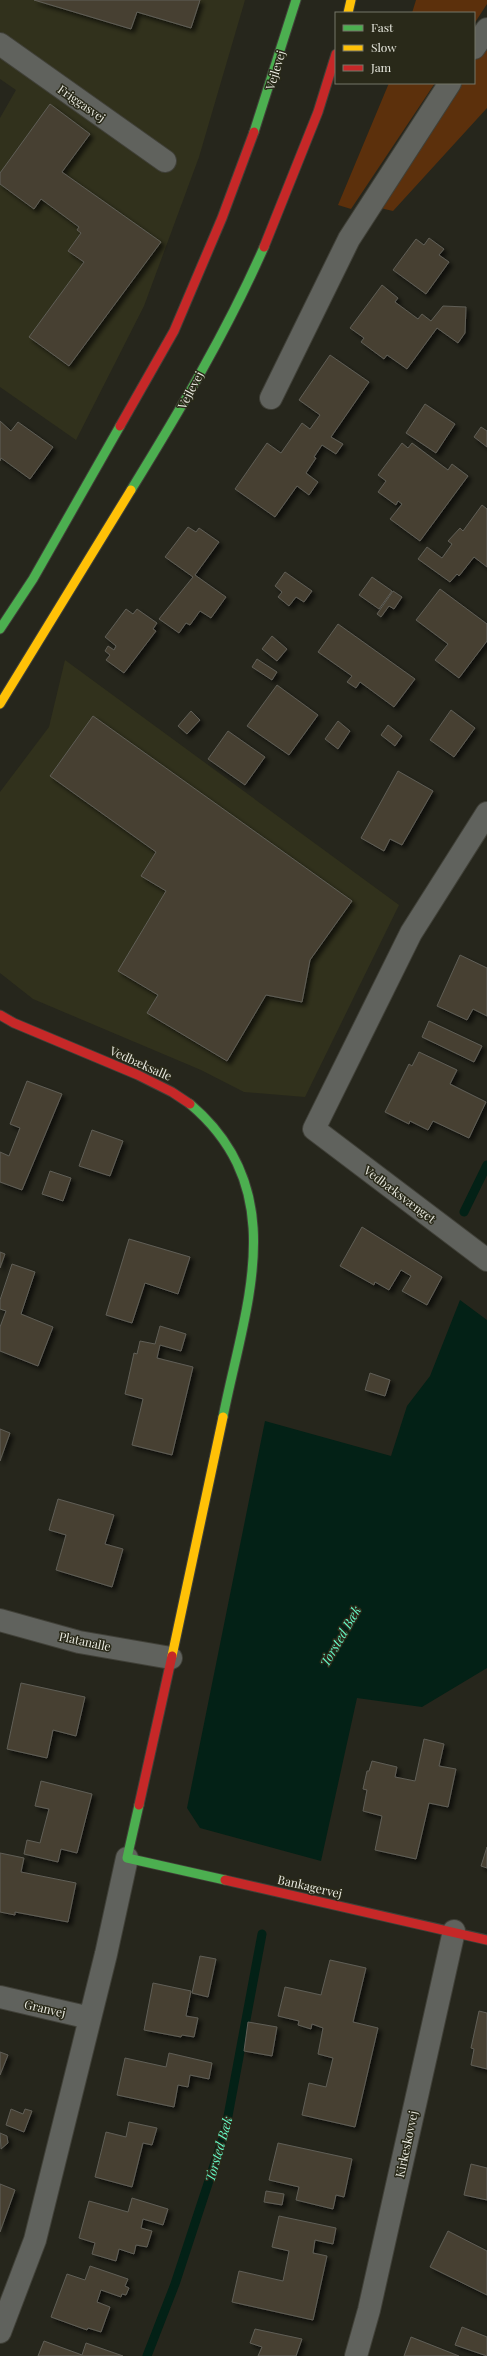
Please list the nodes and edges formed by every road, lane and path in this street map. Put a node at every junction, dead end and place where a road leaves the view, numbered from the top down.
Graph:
1 (296, 0) edge
2 (352, 0) edge
3 (348, 12) edge
4 (487, 29) edge
5 (0, 44) edge
6 (475, 47) edge
7 (335, 57) edge
8 (449, 84) edge
9 (165, 161) dead end
10 (271, 398) dead end
11 (0, 629) edge
12 (0, 704) edge
13 (487, 812) edge
14 (0, 1015) edge
15 (487, 1260) edge
16 (0, 1620) edge
17 (171, 1658) junction
18 (127, 1858) junction
19 (454, 1931) junction
20 (487, 1940) edge
21 (0, 1997) edge
22 (90, 2018) junction
23 (0, 2332) edge
24 (356, 2356) edge

1 - 11 main road, Vejlevej
2 - 3 main road
4 - 6 street
5 - 9 street, Friggasvej
7 - 12 main road, Vejlevej
8 - 10 street
13 - 15 street, Vedbæksvænget
14 - 17 main road, Vedbæksalle
16 - 17 street, Platanalle
17 - 18 main road, Vedbæksalle
18 - 19 main road, Bankagervej
18 - 22 street
19 - 20 main road, Bankagervej
19 - 24 street, Kirkeskovvej
21 - 22 street, Granvej
22 - 23 street

